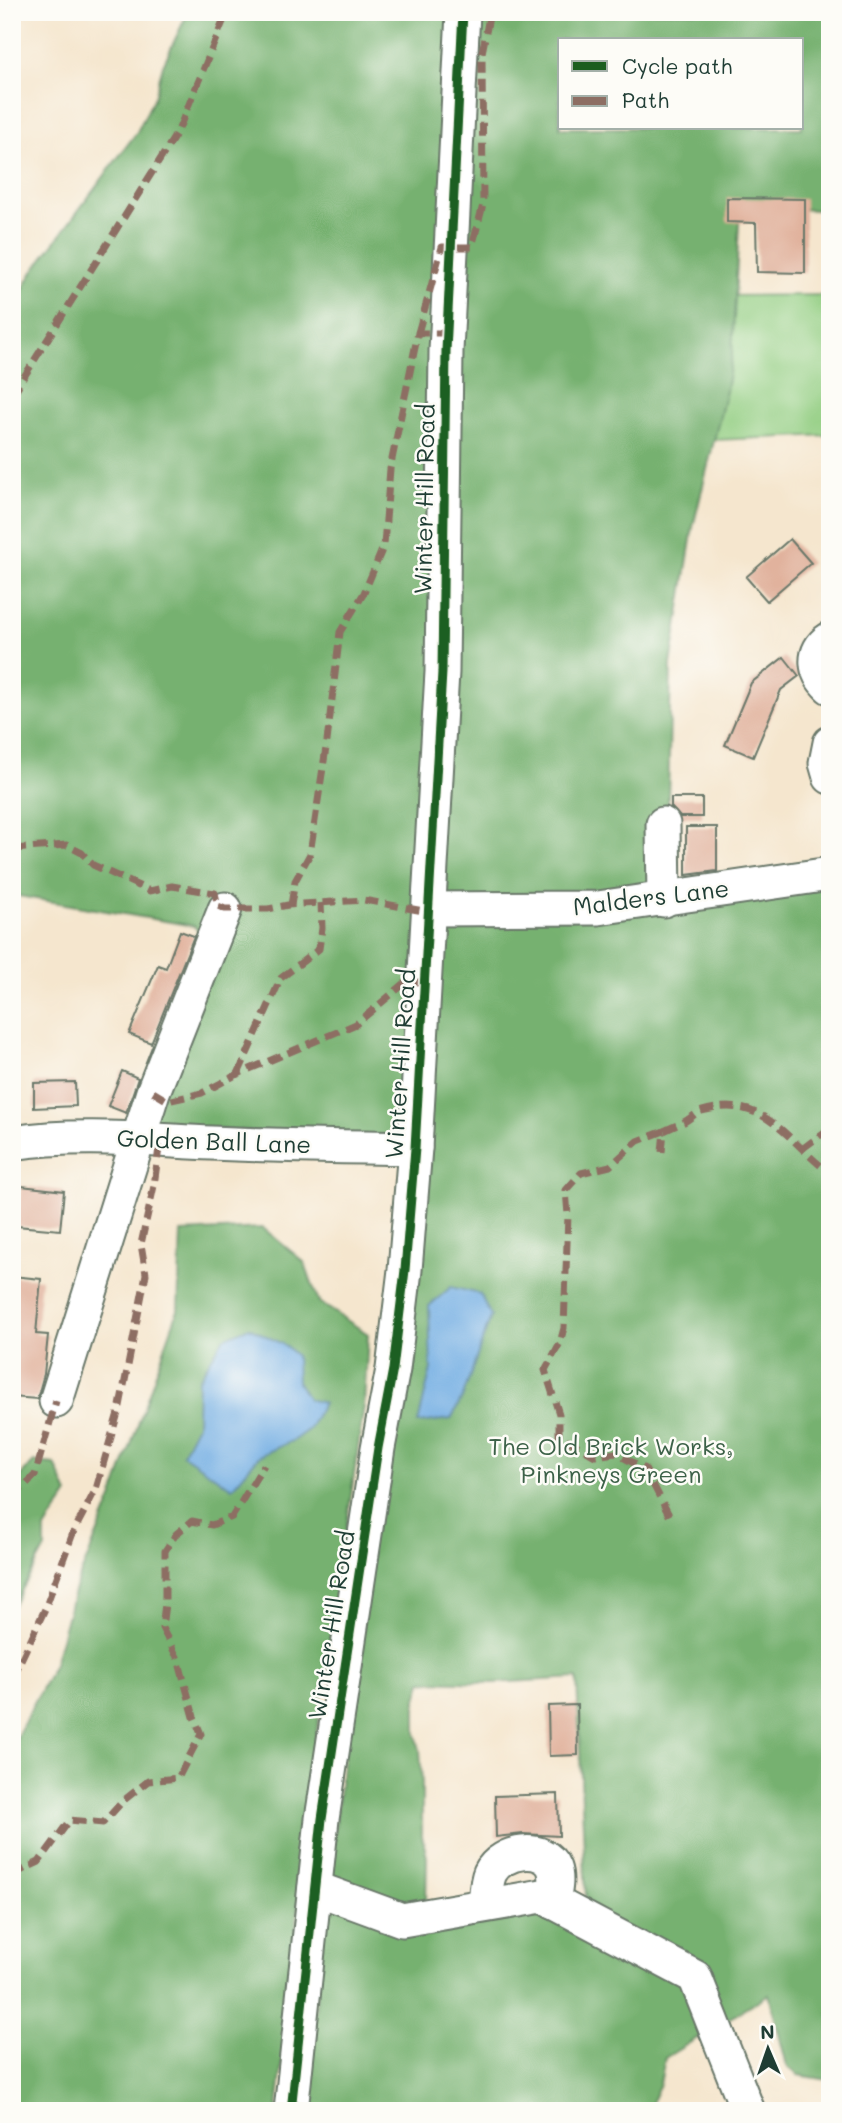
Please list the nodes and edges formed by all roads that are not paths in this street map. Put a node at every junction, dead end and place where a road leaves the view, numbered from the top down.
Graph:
1 (463, 12) edge
2 (830, 639) edge
3 (830, 687) edge
4 (830, 743) edge
5 (830, 777) edge
6 (663, 824) dead end
7 (830, 874) edge
8 (664, 900) junction
9 (225, 909) dead end
10 (429, 909) junction
11 (138, 1138) junction
12 (12, 1143) edge
13 (415, 1148) junction
14 (56, 1401) dead end
15 (315, 1888) junction
16 (553, 1902) junction
17 (485, 1905) junction
18 (291, 2111) edge
19 (748, 2111) edge

1 - 10 street, Winter Hill Road
2 - 3 street
4 - 5 street
6 - 8 street
7 - 8 street, Malders Lane
8 - 10 street, Malders Lane
9 - 11 street
10 - 13 street, Winter Hill Road
11 - 12 street, Golden Ball Lane
11 - 13 street, Golden Ball Lane
11 - 14 street
13 - 15 street, Winter Hill Road
15 - 17 street
15 - 18 street, Winter Hill Road
16 - 17 street
16 - 17 street
16 - 19 street

